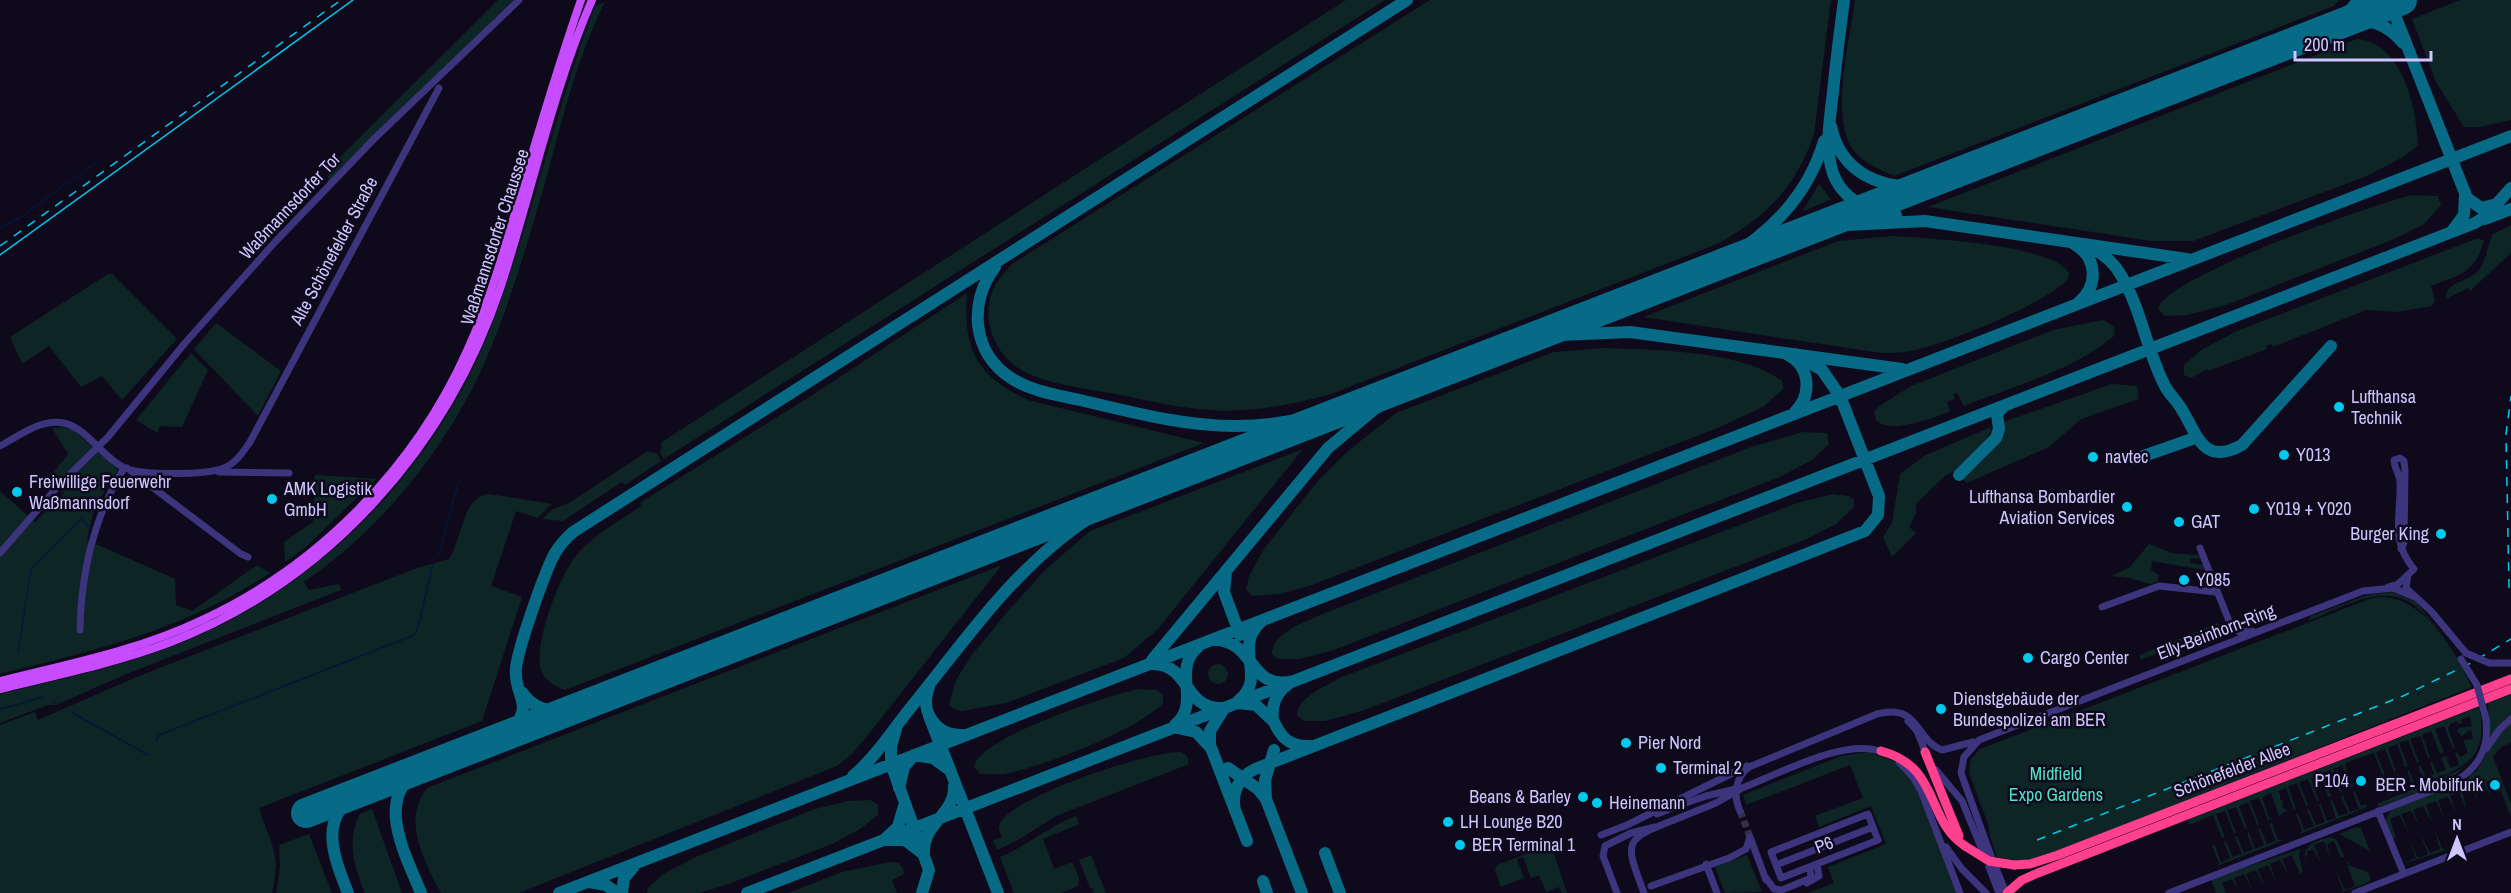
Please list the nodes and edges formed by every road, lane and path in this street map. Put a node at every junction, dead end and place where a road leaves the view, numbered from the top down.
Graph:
1 (519, 0) edge
2 (581, 0) edge
3 (592, 0) edge
4 (439, 88) dead end
5 (0, 446) edge
6 (97, 447) junction
7 (125, 468) junction
8 (210, 472) junction
9 (289, 473) dead end
10 (2200, 548) dead end
11 (2401, 549) junction
12 (0, 553) edge
13 (248, 556) dead end
14 (2408, 574) junction
15 (2387, 588) junction
16 (2217, 592) junction
17 (2417, 598) junction
18 (2102, 607) dead end
19 (2231, 626) junction
20 (80, 630) dead end
21 (2263, 630) junction
22 (2229, 643) junction
23 (2464, 656) junction
24 (2511, 663) edge
25 (2511, 680) edge
26 (0, 681) edge
27 (0, 688) edge
28 (2511, 689) edge
29 (1902, 715) junction
30 (2511, 719) edge
31 (1978, 740) junction
32 (1881, 751) junction
33 (1924, 752) junction
34 (2483, 754) junction
35 (1753, 764) junction
36 (1742, 788) junction
37 (1740, 812) tunnel mouth
38 (2378, 812) junction
39 (1625, 826) junction
40 (1873, 827) junction
41 (1935, 828) junction
42 (1643, 831) junction
43 (2511, 832) edge
44 (1601, 835) dead end
45 (1965, 846) junction
46 (1746, 849) junction
47 (1983, 852) dead end
48 (1992, 856) dead end
49 (1758, 857) junction
50 (1706, 864) junction
51 (1776, 865) junction
52 (1813, 865) junction
53 (1993, 867) dead end
54 (2404, 874) junction
55 (1766, 878) junction
56 (1651, 886) dead end
57 (2003, 891) edge
58 (1617, 893) edge
59 (1644, 893) edge
60 (1717, 893) edge
61 (1771, 893) edge
62 (1782, 893) edge
63 (1960, 893) edge
64 (1986, 893) edge
65 (2169, 893) edge
66 (2355, 893) edge

1 - 6 street, Waßmannsdorfer Tor
2 - 26 main road, Waßmannsdorfer Chaussee
3 - 27 main road, Waßmannsdorfer Chaussee
4 - 8 street, Alte Schönefelder Straße
5 - 6 street
6 - 7 street
6 - 12 street, Waßmannsdorfer Tor
7 - 8 street
7 - 13 street
7 - 20 street
8 - 9 street
10 - 16 street
11 - 11 street, Elly-Beinhorn-Ring
11 - 14 street, Elly-Beinhorn-Ring
14 - 15 street
14 - 17 street, Elly-Beinhorn-Ring
15 - 17 street, Elly-Beinhorn-Ring
15 - 21 street, Elly-Beinhorn-Ring
16 - 18 street
16 - 19 street
17 - 23 street, Elly-Beinhorn-Ring
19 - 21 street
19 - 22 street
21 - 22 street, Elly-Beinhorn-Ring
22 - 31 street, Elly-Beinhorn-Ring
23 - 24 street, bridge
23 - 34 street, Elly-Beinhorn-Ring, bridge
25 - 45 highway, Schönefelder Allee, bridge
28 - 57 highway, Schönefelder Allee
29 - 31 street, Elly-Beinhorn-Ring
29 - 33 street
29 - 35 street
30 - 34 street
31 - 48 street
32 - 36 street
32 - 41 street
32 - 45 highway
33 - 45 highway
33 - 47 street
34 - 38 street
35 - 37 street
35 - 39 street
36 - 39 street, bridge
36 - 42 street, bridge
38 - 54 street
38 - 65 street
39 - 44 street
40 - 51 street, P6
40 - 51 street, P6
40 - 52 street, P6
41 - 63 street
41 - 64 street
42 - 58 street
42 - 59 street
43 - 54 street
46 - 49 street
46 - 49 street
46 - 50 street
49 - 55 street
50 - 56 street
50 - 60 street
51 - 52 street, P6
52 - 55 street
52 - 62 street
53 - 57 street
54 - 66 street
55 - 61 street

